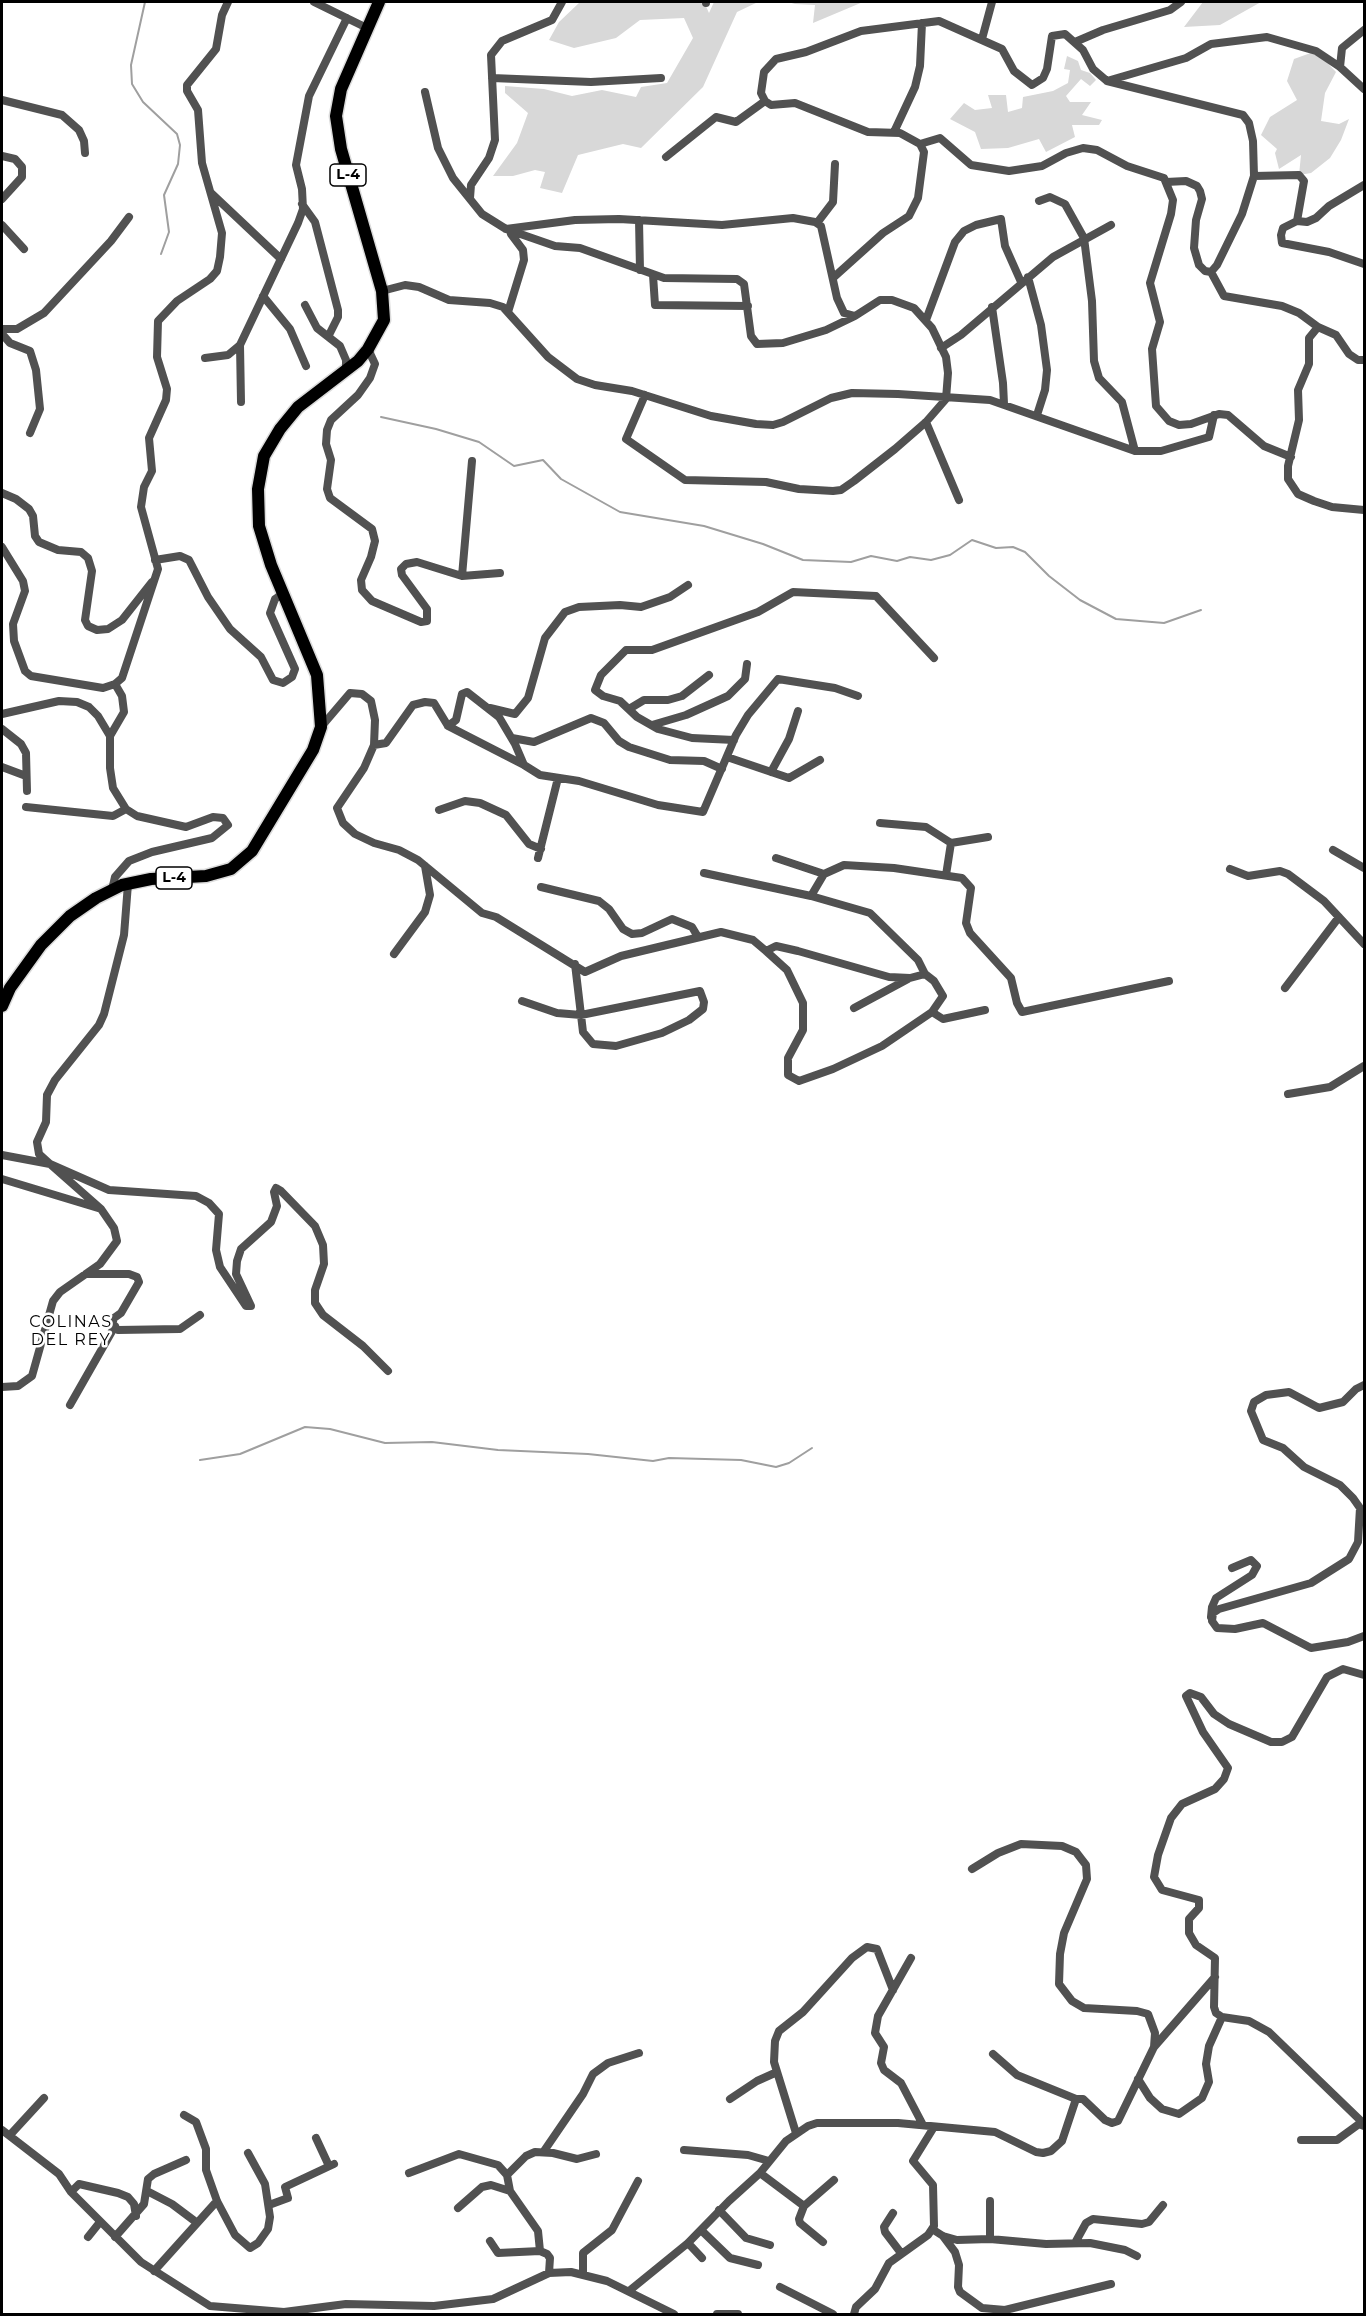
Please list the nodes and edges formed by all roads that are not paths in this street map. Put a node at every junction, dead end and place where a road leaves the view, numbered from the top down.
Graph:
1 (228, 2) edge
2 (314, 2) edge
3 (379, 2) edge
4 (562, 2) edge
5 (992, 2) edge
6 (1181, 2) edge
7 (347, 18) junction
8 (922, 23) junction
9 (367, 28) junction
10 (1365, 30) edge
11 (982, 39) junction
12 (1076, 42) junction
13 (1340, 67) junction
14 (492, 78) junction
15 (661, 78) dead end
16 (1107, 81) junction
17 (1365, 89) edge
18 (425, 92) dead end
19 (2, 100) edge
20 (765, 101) junction
21 (894, 132) junction
22 (920, 144) junction
23 (85, 153) dead end
24 (2, 156) edge
25 (666, 157) dead end
26 (835, 165) dead end
27 (1254, 176) junction
28 (1166, 182) junction
29 (1363, 188) edge
30 (210, 192) junction
31 (2, 199) edge
32 (470, 200) junction
33 (1038, 201) dead end
34 (302, 204) junction
35 (129, 217) dead end
36 (639, 220) junction
37 (1297, 221) junction
38 (817, 223) junction
39 (2, 225) edge
40 (1111, 225) dead end
41 (506, 229) junction
42 (1084, 238) junction
43 (24, 249) dead end
44 (281, 259) junction
45 (1365, 264) edge
46 (640, 270) junction
47 (1211, 272) junction
48 (652, 275) junction
49 (834, 277) junction
50 (1028, 277) junction
51 (1021, 282) junction
52 (382, 291) junction
53 (263, 296) junction
54 (305, 305) dead end
55 (748, 306) junction
56 (992, 307) junction
57 (508, 312) junction
58 (855, 316) junction
59 (926, 320) junction
60 (1318, 327) junction
61 (2, 332) edge
62 (329, 335) junction
63 (240, 345) junction
64 (941, 348) junction
65 (368, 350) junction
66 (205, 358) dead end
67 (1365, 360) edge
68 (306, 366) dead end
69 (346, 370) junction
70 (645, 395) junction
71 (946, 399) junction
72 (242, 402) dead end
73 (1004, 404) junction
74 (1037, 415) junction
75 (1214, 415) junction
76 (926, 422) junction
77 (30, 433) dead end
78 (1135, 451) junction
79 (1291, 457) junction
80 (472, 461) dead end
81 (2, 493) edge
82 (959, 500) dead end
83 (1365, 510) edge
84 (2, 547) edge
85 (155, 560) junction
86 (500, 573) dead end
87 (157, 576) junction
88 (462, 576) junction
89 (688, 585) dead end
90 (284, 593) junction
91 (934, 658) dead end
92 (747, 664) dead end
93 (709, 675) dead end
94 (115, 684) junction
95 (858, 696) dead end
96 (489, 708) junction
97 (628, 709) junction
98 (798, 711) dead end
99 (2, 714) edge
100 (652, 725) junction
101 (448, 726) junction
102 (321, 727) junction
103 (2, 729) edge
104 (110, 736) junction
105 (512, 738) junction
106 (734, 740) junction
107 (374, 745) junction
108 (727, 757) junction
109 (820, 760) dead end
110 (524, 765) junction
111 (2, 767) edge
112 (722, 769) junction
113 (771, 772) junction
114 (26, 776) junction
115 (558, 778) junction
116 (27, 791) dead end
117 (27, 807) dead end
118 (126, 809) junction
119 (439, 810) dead end
120 (880, 823) dead end
121 (988, 837) dead end
122 (951, 843) junction
123 (541, 849) junction
124 (1333, 850) dead end
125 (538, 858) dead end
126 (776, 858) dead end
127 (425, 866) junction
128 (1365, 868) edge
129 (1230, 869) dead end
130 (705, 873) dead end
131 (824, 874) junction
132 (946, 875) junction
133 (128, 884) junction
134 (541, 887) dead end
135 (112, 890) junction
136 (811, 896) junction
137 (1339, 917) junction
138 (698, 937) junction
139 (1365, 944) edge
140 (766, 951) junction
141 (394, 954) dead end
142 (575, 964) junction
143 (925, 974) junction
144 (910, 978) junction
145 (1169, 981) dead end
146 (1285, 988) dead end
147 (522, 1001) dead end
148 (2, 1006) edge
149 (854, 1008) dead end
150 (985, 1010) dead end
151 (932, 1012) junction
152 (580, 1015) junction
153 (1365, 1066) edge
154 (1288, 1094) dead end
155 (2, 1155) edge
156 (50, 1164) junction
157 (2, 1179) edge
158 (101, 1209) junction
159 (84, 1274) junction
160 (200, 1315) dead end
161 (115, 1326) junction
162 (388, 1371) dead end
163 (1365, 1385) edge
164 (2, 1387) edge
165 (70, 1405) dead end
166 (1232, 1568) dead end
167 (1212, 1621) junction
168 (1365, 1636) edge
169 (1365, 1675) edge
170 (972, 1869) dead end
171 (911, 1958) dead end
172 (1215, 1977) junction
173 (893, 1990) junction
174 (1222, 2017) junction
175 (1154, 2047) junction
176 (639, 2053) dead end
177 (993, 2054) dead end
178 (777, 2072) junction
179 (1138, 2079) junction
180 (44, 2098) dead end
181 (730, 2099) dead end
182 (1076, 2099) junction
183 (184, 2115) dead end
184 (923, 2125) junction
185 (1365, 2125) edge
186 (934, 2127) junction
187 (2, 2130) edge
188 (796, 2133) junction
189 (10, 2135) junction
190 (316, 2138) dead end
191 (1301, 2140) dead end
192 (684, 2150) dead end
193 (544, 2151) junction
194 (248, 2153) dead end
195 (596, 2154) dead end
196 (186, 2160) dead end
197 (769, 2161) junction
198 (409, 2173) dead end
199 (760, 2173) junction
200 (507, 2175) junction
201 (834, 2180) dead end
202 (638, 2181) dead end
203 (147, 2191) junction
204 (510, 2191) junction
205 (71, 2192) junction
206 (990, 2200) dead end
207 (218, 2201) junction
208 (269, 2205) junction
209 (1163, 2205) dead end
210 (804, 2206) junction
211 (458, 2208) dead end
212 (719, 2210) junction
213 (894, 2213) dead end
214 (136, 2216) junction
215 (100, 2222) junction
216 (196, 2222) junction
217 (932, 2229) junction
218 (701, 2230) junction
219 (943, 2236) junction
220 (88, 2237) dead end
221 (115, 2237) junction
222 (990, 2239) junction
223 (490, 2241) dead end
224 (823, 2242) dead end
225 (688, 2243) junction
226 (1075, 2243) junction
227 (770, 2245) dead end
228 (540, 2251) junction
229 (901, 2253) junction
230 (1137, 2256) dead end
231 (702, 2258) dead end
232 (758, 2265) dead end
233 (154, 2271) junction
234 (549, 2273) junction
235 (583, 2273) junction
236 (1112, 2284) dead end
237 (780, 2287) dead end
238 (629, 2291) junction
239 (414, 2306) junction
240 (325, 2311) edge
241 (304, 2313) edge
242 (426, 2314) edge
243 (674, 2314) edge
244 (717, 2314) edge
245 (738, 2314) edge
246 (833, 2314) edge
247 (854, 2314) edge

1 - 30 street
2 - 7 street
3 - 9 main road, L-4
4 - 14 street
5 - 11 street
6 - 12 street
7 - 9 street
7 - 34 street
8 - 11 street
8 - 20 street
8 - 21 street
9 - 52 main road, L-4
10 - 13 street
11 - 12 street
12 - 16 street
13 - 16 street
13 - 17 street
14 - 15 street
14 - 32 street
16 - 27 street
18 - 32 street
19 - 23 street
20 - 21 street
20 - 25 street
21 - 22 street
22 - 28 street
22 - 49 street
24 - 31 street
26 - 38 street
27 - 37 street
27 - 47 street
28 - 47 street
28 - 75 street
29 - 37 street
30 - 44 street
30 - 85 street
32 - 41 street
33 - 42 street
34 - 44 street
34 - 62 street
35 - 61 street
36 - 38 street
36 - 41 street
36 - 46 street
37 - 45 street
38 - 49 street
39 - 43 street
40 - 42 street
41 - 46 street
41 - 57 street
42 - 50 street
42 - 78 street
44 - 53 street
46 - 48 street
47 - 60 street
48 - 55 street
48 - 55 street
49 - 58 street
50 - 51 street
50 - 74 street
51 - 56 street
51 - 59 street
52 - 57 street
52 - 65 main road, L-4
53 - 63 street
53 - 68 street
54 - 62 street
55 - 58 street
56 - 64 street
56 - 73 street
57 - 70 street
58 - 59 street
59 - 64 street
60 - 67 street
60 - 79 street
61 - 77 street
62 - 69 street
63 - 66 street
63 - 72 street
64 - 71 street
65 - 69 main road, L-4
65 - 88 street
69 - 90 main road, L-4
70 - 71 street
70 - 76 street
71 - 73 street
71 - 76 street
73 - 74 street
74 - 78 street
75 - 78 street
75 - 79 street
76 - 82 street
79 - 83 street
80 - 88 street
81 - 87 street
84 - 94 street
85 - 87 street
85 - 90 street
86 - 88 street
87 - 94 street
89 - 96 street
90 - 102 main road, L-4
91 - 97 street
92 - 100 street
93 - 97 street
94 - 104 street
95 - 106 street
96 - 101 street
96 - 105 street
97 - 100 street
98 - 113 street
99 - 104 street
100 - 106 street
101 - 107 street
101 - 110 street
102 - 107 street
102 - 133 main road, L-4
103 - 114 street
104 - 118 street
105 - 110 street
105 - 112 street
106 - 108 street
107 - 127 street
108 - 112 street
108 - 113 street
109 - 113 street
110 - 115 street
111 - 114 street
112 - 115 street
114 - 116 street
115 - 123 street
117 - 118 street
118 - 135 street
119 - 123 street
120 - 122 street
121 - 122 street
122 - 132 street
123 - 125 street
124 - 128 street
126 - 131 street
127 - 141 street
127 - 142 street
129 - 137 street
130 - 136 street
131 - 132 street
131 - 136 street
132 - 145 street
133 - 135 main road, L-4
133 - 156 street
134 - 138 street
135 - 148 main road, L-4
136 - 143 street
137 - 139 street
137 - 146 street
138 - 140 street
138 - 142 street
140 - 144 street
140 - 151 street
142 - 152 street
143 - 144 street
143 - 151 street
144 - 149 street
147 - 152 street
150 - 151 street
152 - 152 street
153 - 154 street
155 - 156 street
156 - 158 street
156 - 162 street
157 - 158 street
158 - 159 street
159 - 161 street
159 - 164 street
160 - 161 street
161 - 165 street
163 - 167 street
166 - 167 street
167 - 168 street
169 - 172 street
170 - 175 street
171 - 173 street
172 - 174 street
172 - 175 street
173 - 178 street
173 - 184 street
174 - 179 street
174 - 185 street
175 - 179 street
176 - 193 street
177 - 182 street
178 - 181 street
178 - 188 street
179 - 182 street
180 - 189 street
182 - 186 street
183 - 207 street
184 - 186 street
184 - 188 street
185 - 191 street
186 - 217 street
187 - 189 street
188 - 197 street
189 - 205 street
190 - 208 street
192 - 197 street
193 - 195 street
193 - 200 street
194 - 208 street
196 - 203 street
197 - 199 street
198 - 200 street
199 - 210 street
199 - 212 street
200 - 204 street
201 - 210 street
202 - 235 street
203 - 214 street
203 - 216 street
204 - 211 street
204 - 228 street
205 - 214 street
205 - 215 street
206 - 222 street
207 - 208 street
207 - 216 street
209 - 226 street
210 - 224 street
212 - 218 street
212 - 227 street
213 - 229 street
214 - 221 street
215 - 220 street
215 - 221 street
216 - 233 street
217 - 219 street
217 - 229 street
218 - 225 street
218 - 232 street
219 - 222 street
219 - 236 street
221 - 233 street
222 - 226 street
223 - 228 street
225 - 231 street
225 - 238 street
226 - 230 street
228 - 234 street
229 - 247 street
233 - 241 street
234 - 235 street
234 - 239 street
235 - 238 street
237 - 246 street
238 - 243 street
239 - 240 street
239 - 242 street
240 - 241 street
244 - 245 street

